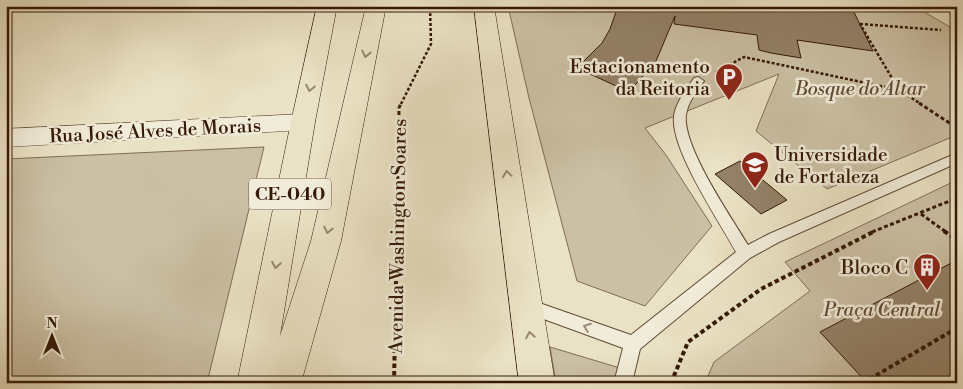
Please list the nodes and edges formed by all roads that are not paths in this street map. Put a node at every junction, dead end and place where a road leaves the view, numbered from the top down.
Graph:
1 (327, 6) edge
2 (376, 6) edge
3 (484, 6) edge
4 (944, 6) edge
5 (957, 14) edge
6 (698, 81) road end
7 (303, 122) junction
8 (6, 138) edge
9 (957, 158) edge
10 (745, 254) junction
11 (525, 305) junction
12 (633, 344) junction
13 (255, 383) edge
14 (283, 383) edge
15 (537, 383) edge
16 (623, 383) edge

1 -> 7 highway, CE-040
2 -> 14 highway
11 -> 3 highway
4 - 5 lane
6 - 10 lane
7 - 8 street, Rua José Alves de Morais
7 -> 13 highway, CE-040
9 - 10 lane
10 - 12 lane
12 -> 11 lane
15 -> 11 highway
12 - 16 lane

